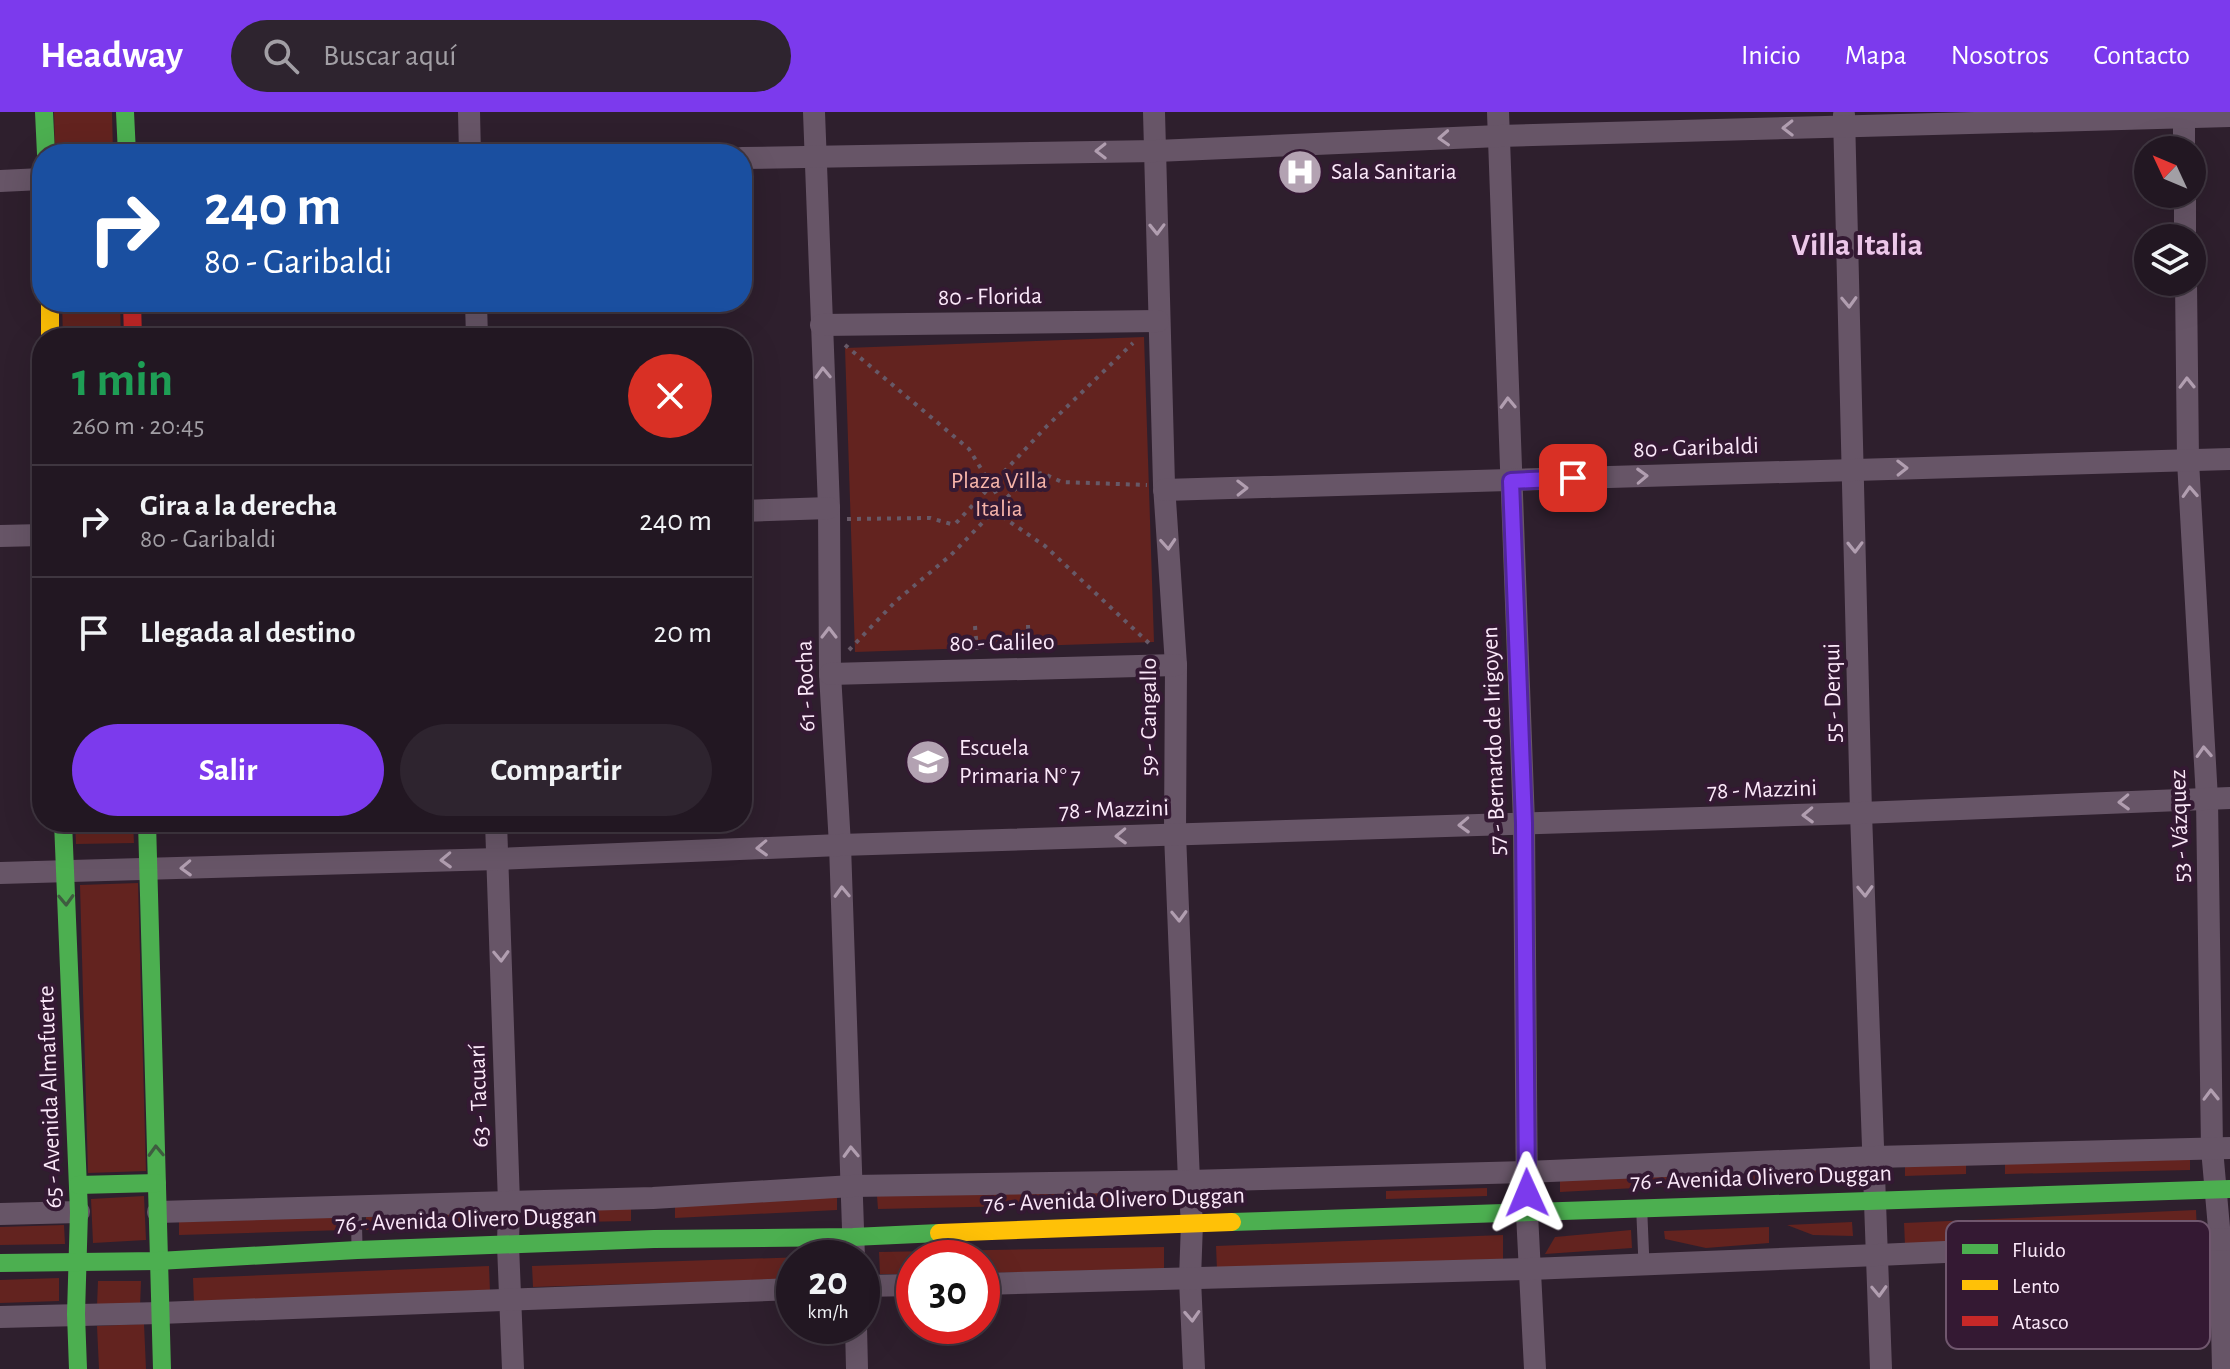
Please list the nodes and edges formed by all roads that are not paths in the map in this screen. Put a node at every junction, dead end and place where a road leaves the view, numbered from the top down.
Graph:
1 (44, 112) edge
2 (125, 112) edge
3 (469, 112) edge
4 (814, 112) edge
5 (1154, 112) edge
6 (1498, 112) edge
7 (2184, 115) edge
8 (2230, 116) edge
9 (1844, 119) edge
10 (1499, 136) junction
11 (2184, 136) edge
12 (46, 144) edge
13 (127, 144) edge
14 (470, 144) edge
15 (1156, 151) junction
16 (815, 156) junction
17 (752, 158) edge
18 (32, 179) edge
19 (0, 181) edge
20 (2186, 296) edge
21 (1156, 321) junction
22 (821, 325) junction
23 (2230, 459) edge
24 (2188, 461) junction
25 (1854, 469) junction
26 (1511, 481) junction
27 (1164, 487) junction
28 (752, 511) edge
29 (829, 514) junction
30 (32, 535) edge
31 (0, 536) edge
32 (1176, 665) junction
33 (830, 674) junction
34 (2230, 798) edge
35 (2207, 799) junction
36 (1861, 813) junction
37 (1524, 823) junction
38 (63, 832) edge
39 (147, 832) edge
40 (497, 832) edge
41 (1175, 834) junction
42 (840, 845) junction
43 (498, 859) junction
44 (64, 870) junction
45 (149, 870) junction
46 (0, 873) edge
47 (2221, 1148) edge
48 (1875, 1157) junction
49 (1527, 1172) junction
50 (1189, 1181) junction
51 (157, 1183) junction
52 (78, 1185) junction
53 (852, 1186) junction
54 (2223, 1190) edge
55 (1875, 1199) junction
56 (509, 1203) junction
57 (356, 1206) junction
58 (1642, 1209) junction
59 (79, 1212) junction
60 (158, 1212) junction
61 (0, 1214) edge
62 (1527, 1214) junction
63 (1192, 1223) junction
64 (2225, 1239) edge
65 (854, 1240) edge
66 (776, 1241) edge
67 (508, 1245) junction
68 (880, 1245) edge
69 (357, 1250) junction
70 (1946, 1252) edge
71 (1878, 1255) junction
72 (158, 1261) junction
73 (78, 1262) junction
74 (0, 1263) edge
75 (1644, 1264) junction
76 (1530, 1269) junction
77 (1190, 1279) junction
78 (1000, 1284) edge
79 (776, 1290) edge
80 (511, 1298) junction
81 (160, 1313) junction
82 (76, 1314) junction
83 (0, 1317) edge
84 (856, 1344) edge
85 (78, 1369) edge
86 (162, 1369) edge
87 (513, 1369) edge
88 (857, 1369) edge
89 (1194, 1369) edge
90 (1535, 1369) edge
91 (1881, 1369) edge
92 (2223, 1369) edge

1 - 12 main road
2 - 13 main road
3 - 14 street
4 - 16 street, 61 - Rocha
5 - 15 street, 59 - Cangallo
6 - 10 street, 57 - Bernardo de Irigoyen
7 - 8 street
7 - 9 street
7 - 11 street
9 -> 10 street
9 -> 25 street, 55 - Derqui
10 -> 15 street
26 -> 10 street, 57 - Bernardo de Irigoyen
15 -> 16 street
15 -> 21 street, 59 - Cangallo
16 - 17 street
16 - 22 street, 61 - Rocha
18 - 19 street
24 -> 20 street, 53 - Vázquez
21 - 22 street, 80 - Florida
21 - 27 street, 59 - Cangallo
29 -> 22 street, 61 - Rocha
23 - 24 street, 80 - Garibaldi
25 -> 24 street, 80 - Garibaldi
35 -> 24 street, 53 - Vázquez
26 -> 25 street, 80 - Garibaldi
25 -> 36 street, 55 - Derqui
27 -> 26 street, 80 - Garibaldi
26 - 37 street, 57 - Bernardo de Irigoyen
27 -> 32 street, 59 - Cangallo
28 - 29 street
33 -> 29 street, 61 - Rocha
30 - 31 street
32 - 33 street, 80 - Galileo
32 - 41 street, 59 - Cangallo
33 - 42 street, 61 - Rocha
34 - 35 street, 78 - Mazzini
35 -> 36 street, 78 - Mazzini
47 -> 35 street, 53 - Vázquez
36 -> 37 street, 78 - Mazzini
36 -> 48 street, 55 - Derqui
37 -> 41 street, 78 - Mazzini
37 - 49 street, 57 - Bernardo de Irigoyen
38 - 44 main road, 65 - Avenida Almafuerte
39 - 45 main road
40 - 43 street, 63 - Tacuarí
41 -> 42 street, 78 - Mazzini
41 -> 50 street, 59 - Cangallo
42 -> 43 street, 78 - Mazzini
53 -> 42 street, 61 - Rocha
43 -> 45 street, 78 - Mazzini
43 -> 56 street, 63 - Tacuarí
44 - 45 street, 78 - Mazzini
44 - 46 street, 78 - Mazzini
44 -> 52 main road, 65 - Avenida Almafuerte
51 -> 45 main road
47 - 48 street, 76 - Avenida Olivero Duggan
47 - 54 street, 53 - Vázquez
48 - 49 street, 76 - Avenida Olivero Duggan
48 - 55 street, 55 - Derqui
49 - 50 street, 76 - Avenida Olivero Duggan
49 - 62 street, 57 - Bernardo de Irigoyen
50 - 53 street, 76 - Avenida Olivero Duggan
50 - 63 street, 59 - Cangallo
51 - 52 main road
51 - 60 main road
52 - 59 main road, 65 - Avenida Almafuerte
53 - 56 street, 76 - Avenida Olivero Duggan
53 - 65 street, 61 - Rocha
54 - 55 main road, 76 - Avenida Olivero Duggan
54 - 64 street, 53 - Vázquez
55 - 58 main road, 76 - Avenida Olivero Duggan
55 - 71 street, 55 - Derqui
56 - 57 street, 76 - Avenida Olivero Duggan
56 - 67 street, 63 - Tacuarí
57 - 60 street, 76 - Avenida Olivero Duggan
57 - 69 lane
58 - 62 main road, 76 - Avenida Olivero Duggan
58 - 75 lane
59 - 61 street
59 - 73 main road, 65 - Avenida Almafuerte
60 - 72 main road
62 - 63 main road, 76 - Avenida Olivero Duggan
62 - 76 street, 57 - Bernardo de Irigoyen
63 - 68 main road, 76 - Avenida Olivero Duggan
63 - 77 street, 59 - Cangallo
64 - 92 street, 53 - Vázquez
66 - 67 main road, 76 - Avenida Olivero Duggan
67 - 69 main road, 76 - Avenida Olivero Duggan
67 - 80 street, 63 - Tacuarí
69 - 72 main road, 76 - Avenida Olivero Duggan
70 - 71 street
71 - 75 street
71 -> 91 street, 55 - Derqui
72 - 73 main road, 76 - Avenida Olivero Duggan
72 - 81 main road
73 - 74 main road, 76 - Avenida Olivero Duggan
73 - 82 main road, 65 - Avenida Almafuerte
75 - 76 street
76 - 77 street
76 - 90 street, 57 - Bernardo de Irigoyen
77 - 78 street
77 -> 89 street, 59 - Cangallo
79 - 80 street
80 - 81 street
80 - 87 street, 63 - Tacuarí
81 - 82 street
81 - 86 main road
82 - 83 street
82 - 85 main road, 65 - Avenida Almafuerte
84 - 88 street

